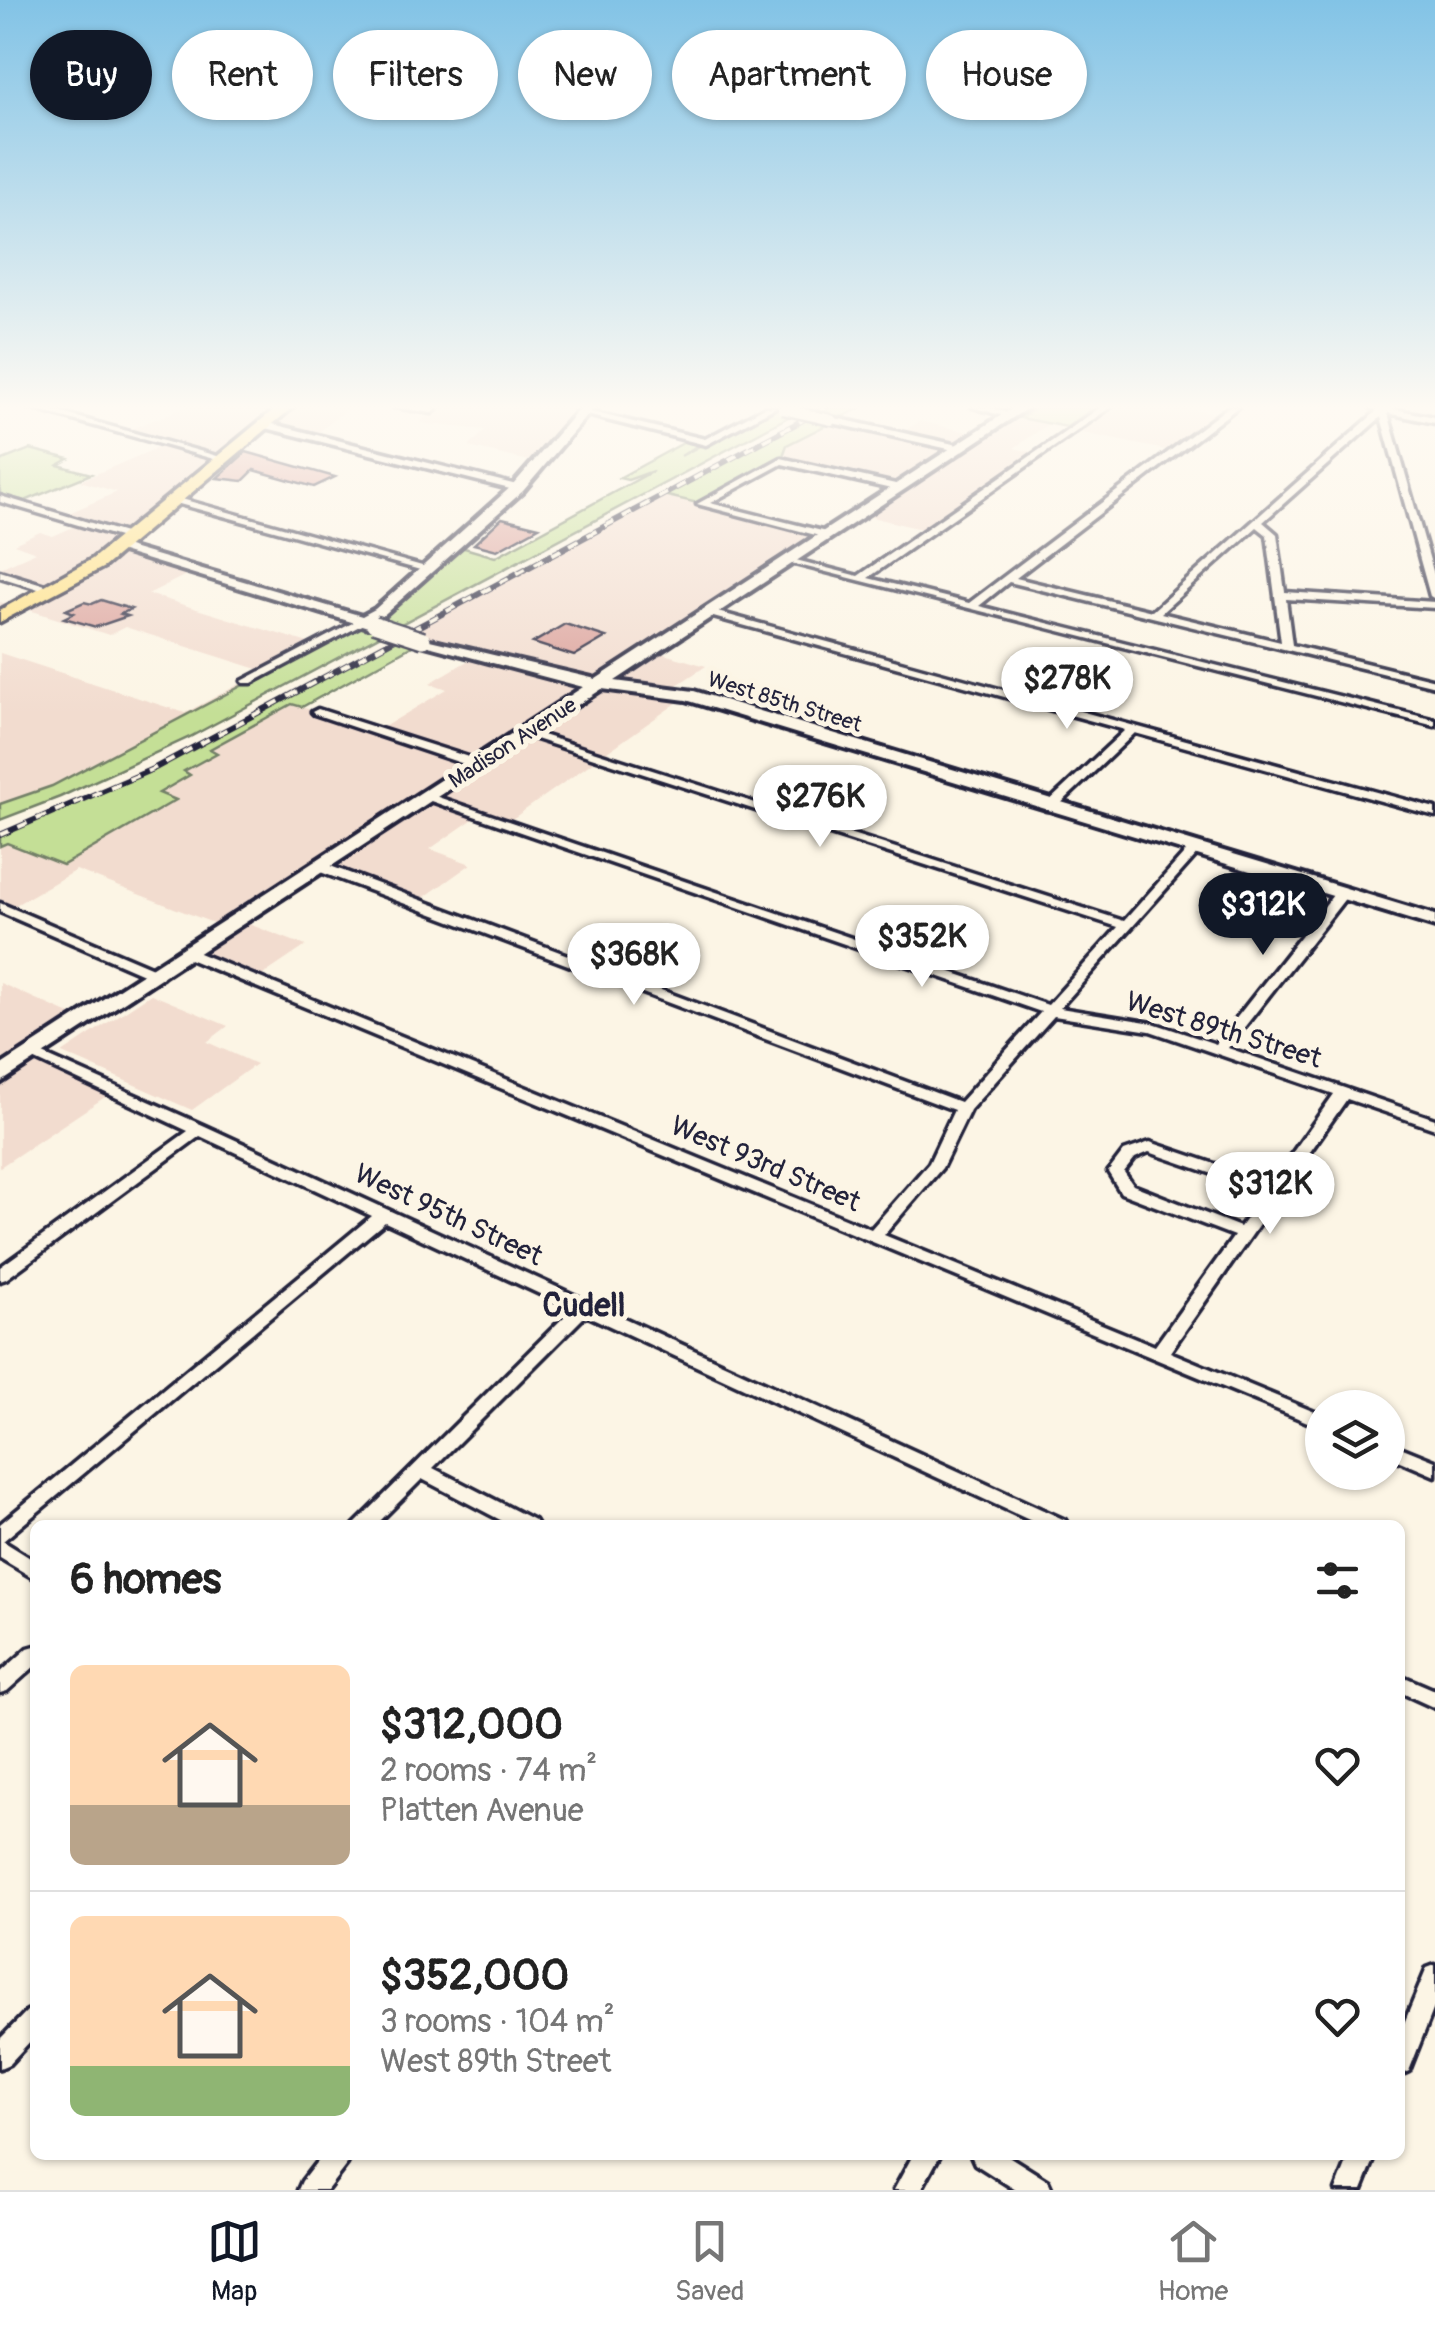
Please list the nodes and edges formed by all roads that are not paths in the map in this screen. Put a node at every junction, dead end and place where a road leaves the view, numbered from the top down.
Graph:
1 (29, 509) edge
2 (163, 509) edge
3 (208, 509) edge
4 (495, 509) edge
5 (722, 509) edge
6 (868, 509) edge
7 (960, 509) edge
8 (1100, 509) edge
9 (1273, 509) edge
10 (1412, 509) edge
11 (1258, 523) junction
12 (827, 536) junction
13 (122, 542) junction
14 (788, 561) junction
15 (428, 570) junction
16 (0, 574) edge
17 (860, 579) junction
18 (1008, 579) junction
19 (51, 590) junction
20 (1279, 595) junction
21 (1435, 596) edge
22 (1435, 605) edge
23 (972, 606) junction
24 (710, 612) junction
25 (1152, 615) junction
26 (0, 618) edge
27 (369, 623) junction
28 (1287, 647) junction
29 (248, 681) dead end
30 (603, 682) junction
31 (1435, 683) edge
32 (318, 712) dead end
33 (1435, 724) edge
34 (1132, 729) junction
35 (526, 732) junction
36 (477, 764) junction
37 (428, 798) junction
38 (1050, 807) junction
39 (1435, 812) edge
40 (1195, 849) junction
41 (320, 867) junction
42 (1342, 893) junction
43 (0, 907) edge
44 (1435, 921) edge
45 (1127, 926) junction
46 (190, 954) junction
47 (157, 975) junction
48 (1052, 1012) junction
49 (1219, 1050) junction
50 (34, 1054) junction
51 (0, 1076) edge
52 (1343, 1092) junction
53 (963, 1108) junction
54 (1435, 1124) edge
55 (200, 1129) junction
56 (1274, 1190) junction
57 (385, 1214) junction
58 (1244, 1234) junction
59 (873, 1237) junction
60 (0, 1274) edge
61 (584, 1307) junction
62 (1160, 1354) junction
63 (1305, 1415) edge
64 (1405, 1456) edge
65 (420, 1469) junction
66 (1435, 1469) edge
67 (369, 1520) edge
68 (517, 1520) edge
69 (1047, 1520) edge
70 (0, 1536) edge
71 (0, 1548) edge
72 (30, 1568) edge
73 (30, 1658) edge
74 (0, 1685) edge
75 (1405, 1685) edge
76 (1435, 1699) edge
77 (1435, 1976) edge
78 (30, 2024) edge
79 (1405, 2051) edge
80 (0, 2056) edge
81 (334, 2160) edge
82 (924, 2160) edge
83 (992, 2160) edge
84 (1361, 2160) edge
85 (311, 2190) edge
86 (907, 2190) edge
87 (1040, 2190) edge
88 (1349, 2190) edge

1 - 13 street, West 85th Street
2 - 13 main road
3 - 15 street
4 - 15 street
5 - 12 street
6 - 12 street, Madison Avenue
7 - 17 street
8 - 18 street
9 - 11 street
10 - 21 street
11 - 20 street
11 - 25 street
12 - 14 street, Madison Avenue
13 - 19 main road
13 - 27 street, West 85th Street
14 - 17 street
14 - 24 street, Madison Avenue
15 - 27 street
16 - 19 street
17 - 23 street
18 - 23 street
18 - 25 street
19 - 26 main road
20 - 22 street
20 - 28 street
23 - 33 street
24 - 30 street, Madison Avenue
24 - 34 street
25 - 28 street
27 - 29 street
27 - 30 street, West 85th Street, bridge
28 - 31 street
30 - 35 street, Madison Avenue
30 - 38 street, West 85th Street
32 - 36 street
34 - 38 street
34 - 39 street
35 - 36 street, Madison Avenue
35 - 45 street
36 - 37 street, Madison Avenue
37 - 41 street, Madison Avenue
37 - 48 street, West 89th Street
38 - 40 street, West 85th Street
40 - 42 street, West 85th Street
40 - 45 street
41 - 46 street, Madison Avenue
41 - 53 street
42 - 44 street, West 85th Street
42 - 49 street
43 - 47 street
45 - 48 street
46 - 47 street, Madison Avenue
46 - 59 street, West 93rd Street
47 - 50 street, Madison Avenue
48 - 49 street, West 89th Street
48 - 53 street
49 - 52 street, West 89th Street
50 - 51 street, Madison Avenue
50 - 55 street, West 95th Street
52 - 54 street, West 89th Street
52 - 56 street
53 - 59 street
55 - 57 street, West 95th Street
55 - 60 street
56 - 58 street
56 - 58 street
57 - 61 street, West 95th Street
57 - 70 street
58 - 62 street
59 - 62 street, West 93rd Street
61 - 65 street
61 - 69 street, West 95th Street
62 - 63 street, West 93rd Street
64 - 66 street
65 - 67 street
65 - 68 street
71 - 72 street
73 - 74 street
75 - 76 street
77 - 79 street
78 - 80 street
81 - 85 street
82 - 86 street
83 - 87 street
84 - 88 street

